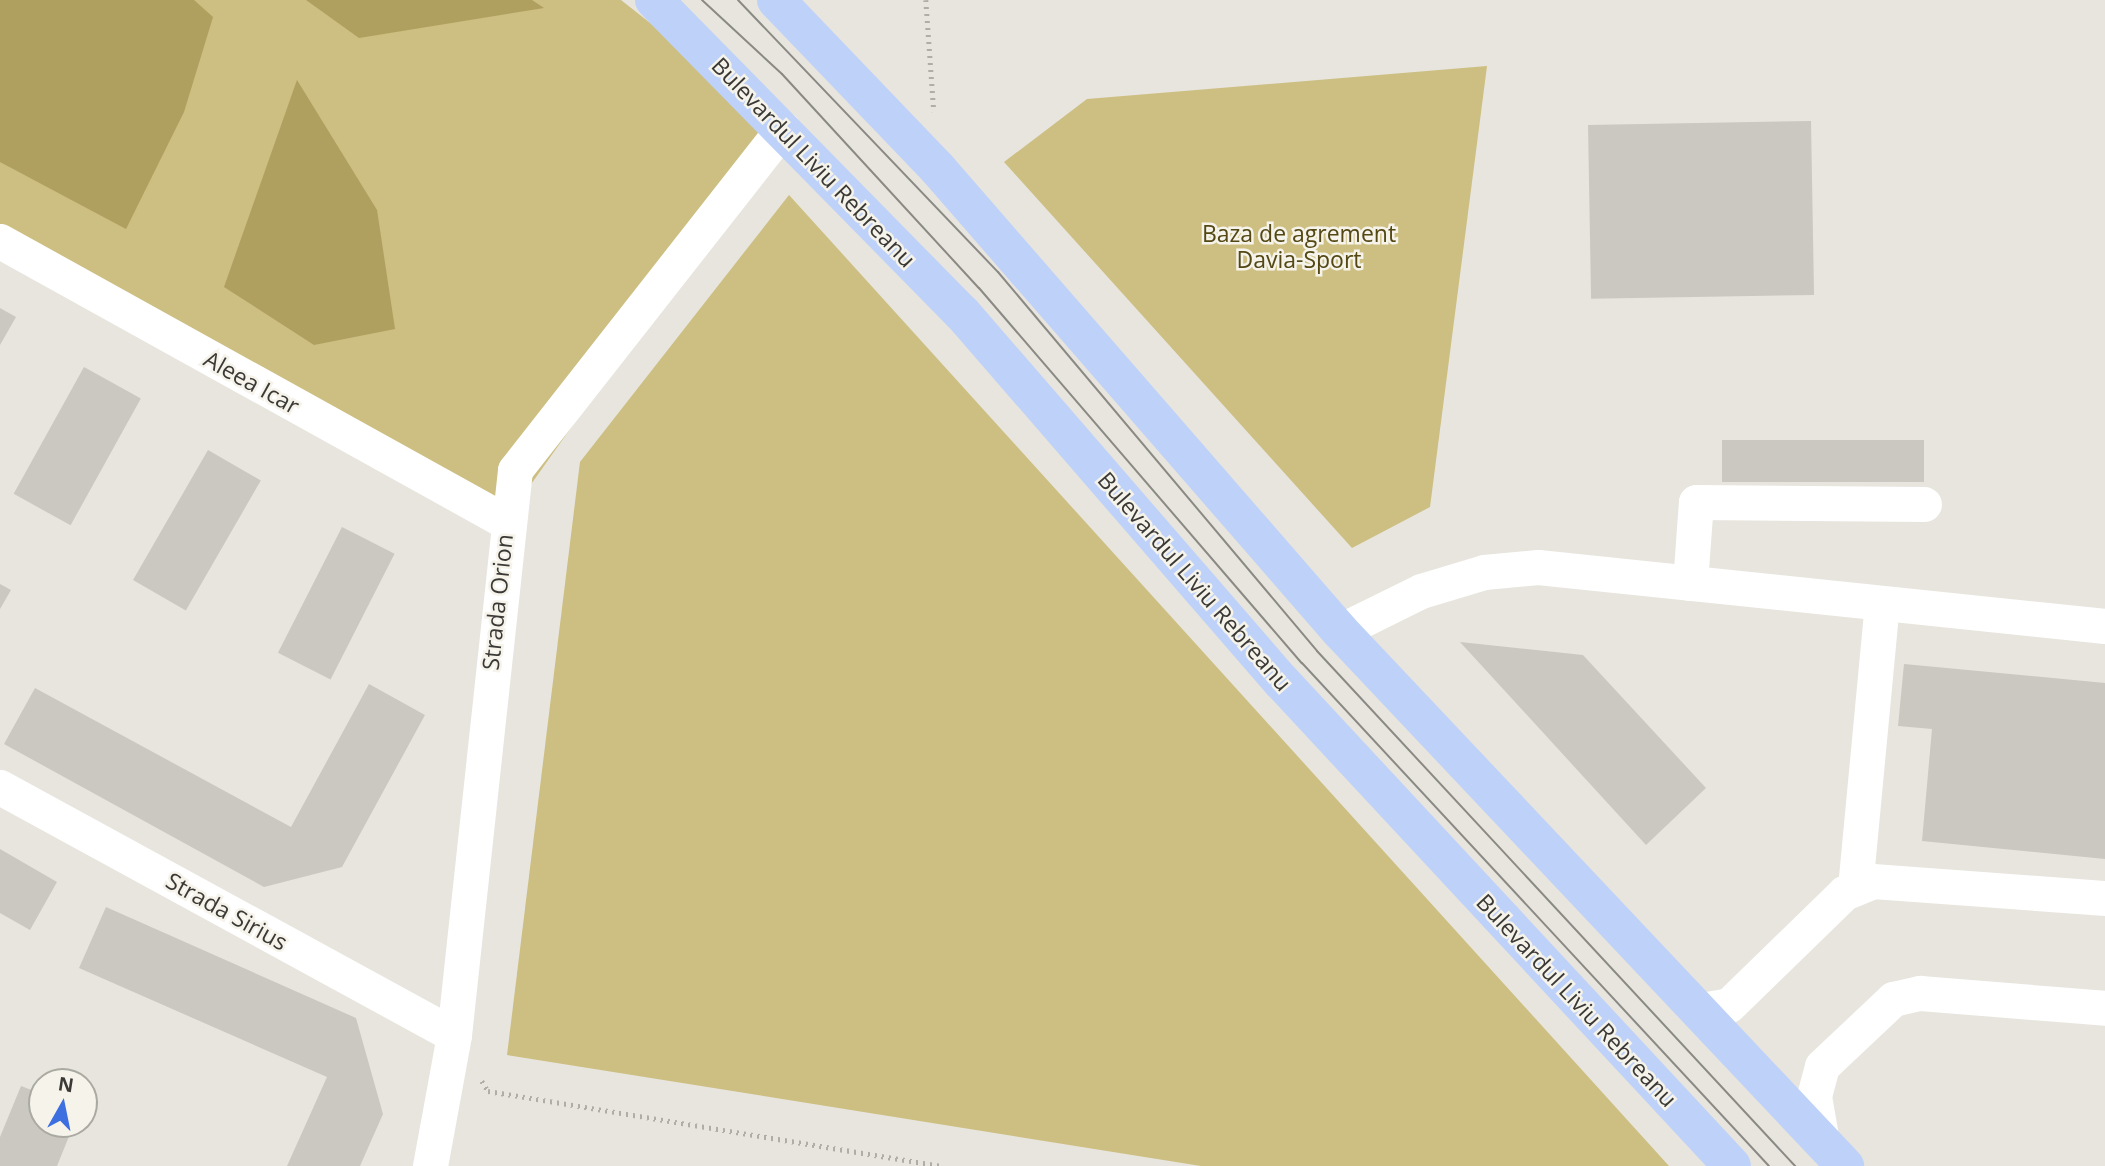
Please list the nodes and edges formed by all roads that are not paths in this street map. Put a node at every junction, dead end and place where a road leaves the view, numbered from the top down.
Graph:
1 (654, 0) edge
2 (776, 0) edge
3 (783, 128) junction
4 (0, 241) edge
5 (1924, 504) dead end
6 (505, 521) junction
7 (1690, 583) junction
8 (1882, 603) junction
9 (2105, 626) edge
10 (1340, 631) junction
11 (0, 788) edge
12 (1855, 888) junction
13 (2105, 898) edge
14 (2105, 1008) edge
15 (1701, 1010) junction
16 (454, 1035) junction
17 (1834, 1154) edge
18 (430, 1166) edge
19 (1732, 1166) edge

1 - 3 main road, Bulevardul Liviu Rebreanu
2 - 10 main road
3 - 6 street, Strada Orion
3 - 19 main road, Bulevardul Liviu Rebreanu
4 - 6 street, Aleea Icar
5 - 7 street
6 - 16 street, Strada Orion
7 - 8 street
7 - 10 street
8 - 9 street
8 - 12 street
10 - 15 main road
11 - 16 street, Strada Sirius
12 - 13 street
12 - 15 street
14 - 17 street
15 - 17 main road
16 - 18 street, Strada Orion

